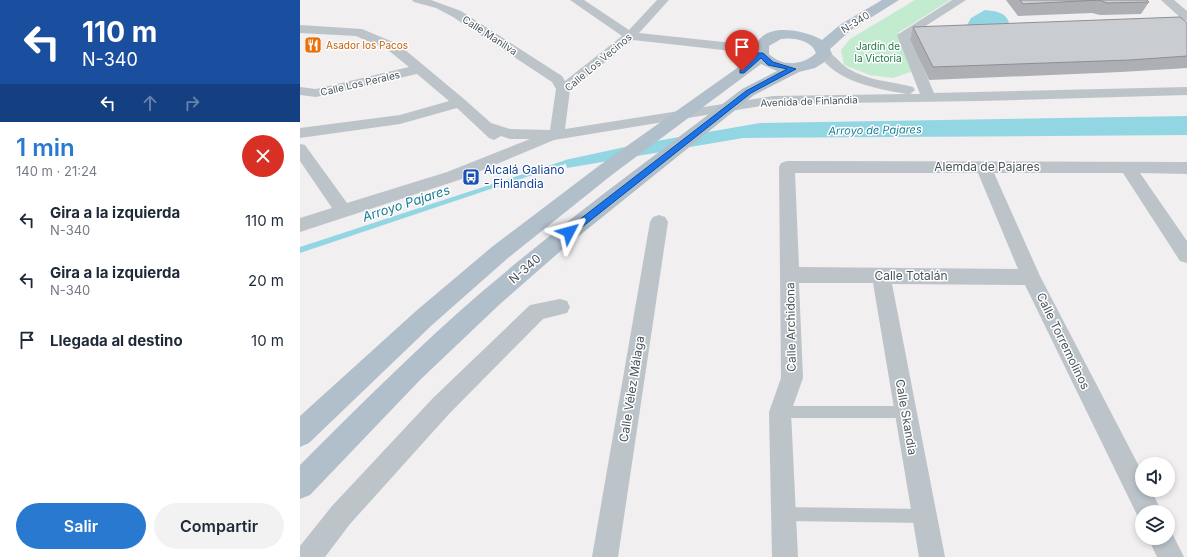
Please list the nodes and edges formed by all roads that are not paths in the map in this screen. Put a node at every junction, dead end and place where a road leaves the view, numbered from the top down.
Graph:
1 (418, 0) edge
2 (576, 0) edge
3 (662, 0) edge
4 (866, 0) edge
5 (892, 0) edge
6 (960, 0) edge
7 (1167, 0) edge
8 (1187, 17) edge
9 (836, 18) dead end
10 (817, 28) dead end
11 (300, 29) edge
12 (795, 34) junction
13 (630, 36) junction
14 (763, 48) junction
15 (823, 51) junction
16 (420, 69) junction
17 (793, 69) junction
18 (560, 84) junction
19 (1187, 90) edge
20 (300, 91) edge
21 (928, 97) junction
22 (459, 102) junction
23 (486, 127) junction
24 (300, 133) edge
25 (557, 135) junction
26 (300, 149) edge
27 (512, 152) junction
28 (787, 167) joint
29 (983, 167) junction
30 (1128, 168) junction
31 (1187, 168) edge
32 (344, 212) junction
33 (659, 222) dead end
34 (300, 225) edge
35 (1187, 256) edge
36 (790, 275) junction
37 (881, 276) junction
38 (1032, 277) junction
39 (560, 307) dead end
40 (780, 412) junction
41 (906, 412) junction
42 (300, 434) edge
43 (300, 485) edge
44 (1146, 505) edge
45 (783, 514) junction
46 (924, 516) junction
47 (1165, 545) edge
48 (308, 557) edge
49 (605, 557) edge
50 (785, 557) edge
51 (932, 557) edge
52 (1171, 557) edge

1 - 18 street, Calle Manilva
2 - 13 street
3 - 13 street, Calle Los Vecinos
4 - 9 main road, N-340
5 - 15 main road, N-340
6 - 21 street
7 - 8 street
10 - 12 main road
11 - 16 street, Avenida de Finlandia
12 - 14 main road
12 - 15 main road
13 - 14 street
13 - 18 street, Calle Los Vecinos
14 - 17 main road, N-340
14 - 42 main road
15 - 17 main road, N-340
15 - 21 street
16 - 20 street, Calle Los Perales
16 - 22 street, Avenida de Finlandia
17 - 43 main road, N-340
18 - 25 street, Calle Los Vecinos
19 - 21 street, Avenida de Finlandia
21 - 25 street, Avenida de Finlandia
22 - 23 street, Avenida de Finlandia
22 - 24 street
23 - 25 street, Avenida de Finlandia
23 - 27 street
25 - 27 street
26 - 32 street
27 - 32 street
28 - 29 street, Alemda de Pajares
28 - 36 street, Calle Archidona
29 - 30 street, Alemda de Pajares
29 - 38 street, Calle Torremolinos
30 - 31 street, Alemda de Pajares
30 - 35 street
32 - 34 street
33 - 49 street, Calle Vélez Málaga
36 - 37 street, Calle Totalán
36 - 40 street, Calle Archidona
37 - 38 street, Calle Totalán
37 - 41 street, Calle Skandia
38 - 44 street, Calle Torremolinos
39 - 48 street
40 - 41 lane
40 - 45 street, Calle Archidona
41 - 46 street, Calle Skandia
45 - 46 lane
45 - 50 street, Calle Archidona
46 - 51 street, Calle Skandia
47 - 52 street

